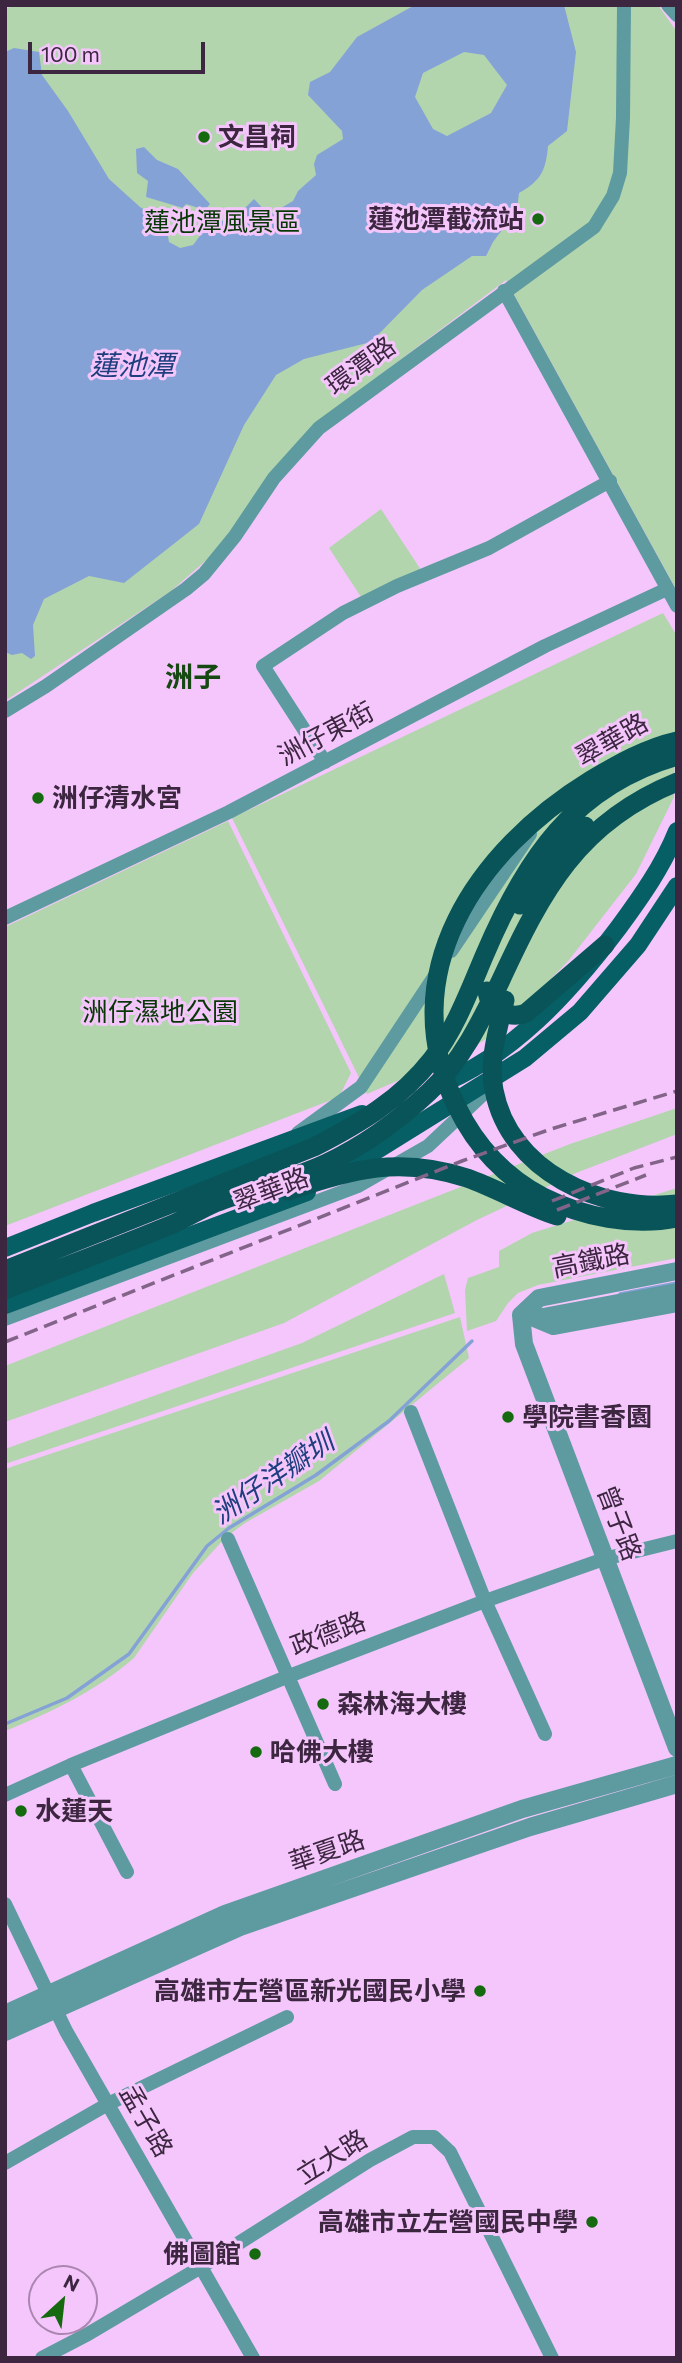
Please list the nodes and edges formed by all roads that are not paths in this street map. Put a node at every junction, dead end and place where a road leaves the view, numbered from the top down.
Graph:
1 (624, 5) edge
2 (668, 5) edge
3 (677, 15) edge
4 (505, 291) junction
5 (610, 481) junction
6 (667, 589) junction
7 (677, 606) edge
8 (5, 711) edge
9 (677, 733) edge
10 (677, 741) edge
11 (677, 756) edge
12 (325, 762) junction
13 (677, 770) edge
14 (677, 782) edge
15 (677, 831) edge
16 (677, 886) edge
17 (549, 890) junction
18 (5, 918) edge
19 (605, 946) junction
20 (525, 1058) junction
21 (282, 1143) junction
22 (677, 1204) edge
23 (677, 1218) edge
24 (176, 1222) junction
25 (677, 1227) edge
26 (5, 1248) edge
27 (5, 1270) edge
28 (677, 1271) edge
29 (5, 1290) edge
30 (677, 1292) edge
31 (5, 1305) edge
32 (677, 1305) edge
33 (522, 1315) junction
34 (5, 1319) edge
35 (411, 1412) dead end
36 (228, 1539) dead end
37 (677, 1541) edge
38 (604, 1559) junction
39 (485, 1601) junction
40 (289, 1676) junction
41 (545, 1734) dead end
42 (677, 1748) edge
43 (71, 1765) junction
44 (677, 1765) edge
45 (335, 1784) dead end
46 (677, 1784) edge
47 (5, 1795) edge
48 (428, 1843) junction
49 (434, 1860) junction
50 (127, 1872) dead end
51 (5, 1903) edge
52 (52, 2002) junction
53 (5, 2014) edge
54 (287, 2017) dead end
55 (5, 2032) edge
56 (108, 2104) junction
57 (5, 2163) edge
58 (201, 2267) junction
59 (42, 2358) edge
60 (253, 2358) edge
61 (552, 2358) edge

1 - 4 street, 環潭路
2 - 3 street
4 - 5 street
4 - 8 street, 環潭路
5 - 6 street
5 - 12 street
6 - 7 street
6 - 12 street, 洲仔東街
9 - 21 street, 翠華路
10 - 23 highway
11 - 27 highway
12 - 18 street, 洲仔東街
13 - 19 highway
14 - 17 highway
15 - 19 main road, 翠華路
16 - 20 main road, 翠華路
17 - 22 highway
17 - 24 highway
19 - 21 main road, 翠華路
20 - 31 main road, 翠華路
20 - 34 street, 翠華路
21 - 26 main road, 翠華路
24 - 25 highway
24 - 29 highway
28 - 33 street, 高鐵路
30 - 33 street, 高鐵路
32 - 33 street
33 - 38 street, 曾子路
35 - 39 street
36 - 40 street
37 - 38 street, 政德路
38 - 39 street, 政德路
38 - 42 street, 曾子路
39 - 40 street, 政德路
39 - 41 street
40 - 43 street, 政德路
40 - 45 street
43 - 47 street, 政德路
43 - 50 street
44 - 48 street, 華夏路
46 - 49 street, 華夏路
48 - 49 street
48 - 52 street, 華夏路
49 - 52 street, 華夏路
51 - 52 street, 孟子路
52 - 53 street, 華夏路
52 - 55 street, 華夏路
52 - 56 street, 孟子路
54 - 56 street
56 - 57 street
56 - 58 street, 孟子路
58 - 59 street, 立大路
58 - 60 street, 孟子路
58 - 61 street, 立大路

